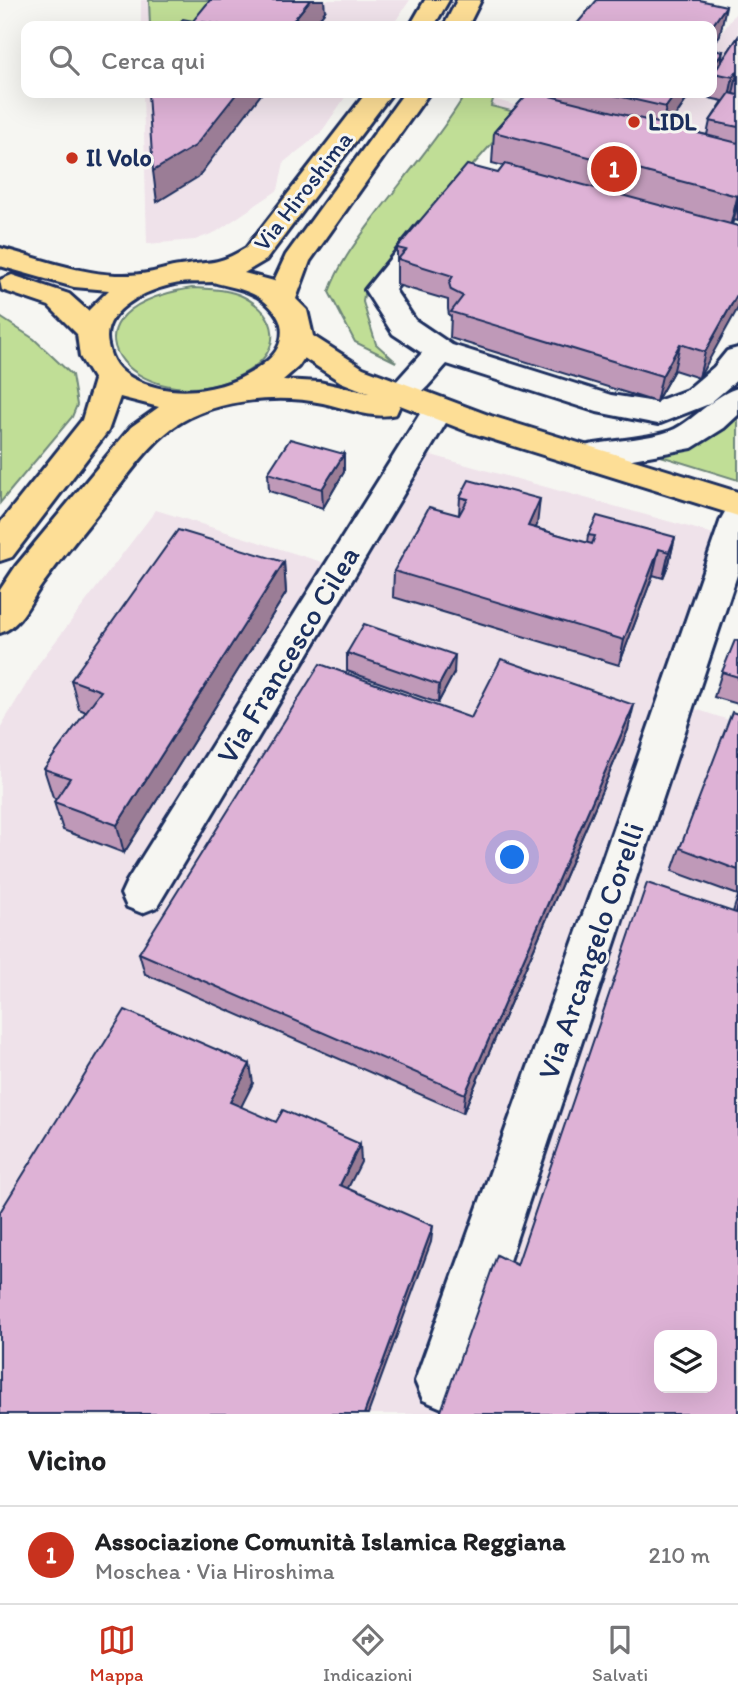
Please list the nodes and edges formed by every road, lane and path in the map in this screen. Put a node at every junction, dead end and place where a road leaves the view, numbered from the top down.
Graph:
1 (437, 0) edge
2 (469, 0) edge
3 (425, 21) edge
4 (458, 21) edge
5 (375, 98) edge
6 (414, 98) edge
7 (446, 207) edge
8 (0, 257) edge
9 (214, 274) junction
10 (0, 280) edge
11 (149, 282) junction
12 (282, 298) junction
13 (91, 331) junction
14 (298, 340) junction
15 (442, 352) junction
16 (738, 358) edge
17 (110, 379) junction
18 (252, 389) junction
19 (401, 394) junction
20 (738, 398) edge
21 (199, 401) junction
22 (434, 416) junction
23 (480, 424) junction
24 (589, 456) junction
25 (738, 504) edge
26 (738, 519) edge
27 (0, 548) edge
28 (0, 619) edge
29 (142, 894) dead end
30 (442, 1381) dead end

1 - 3 main road
2 - 4 main road
5 - 9 main road, Via Hiroshima
6 - 12 main road, Via Hiroshima
7 - 15 street
8 - 11 main road
9 - 11 main road
9 - 12 main road
10 - 13 main road
11 - 13 main road
12 - 14 main road
13 - 17 main road
14 - 18 main road
14 - 19 main road
15 - 16 street
15 - 19 street
17 - 21 main road
17 - 27 main road
18 - 21 main road
18 - 22 main road
19 - 23 main road
20 - 24 street
21 - 28 main road
22 - 23 main road
22 - 29 street, Via Francesco Cilea
23 - 24 main road
24 - 25 main road
26 - 30 street, Via Arcangelo Corelli

